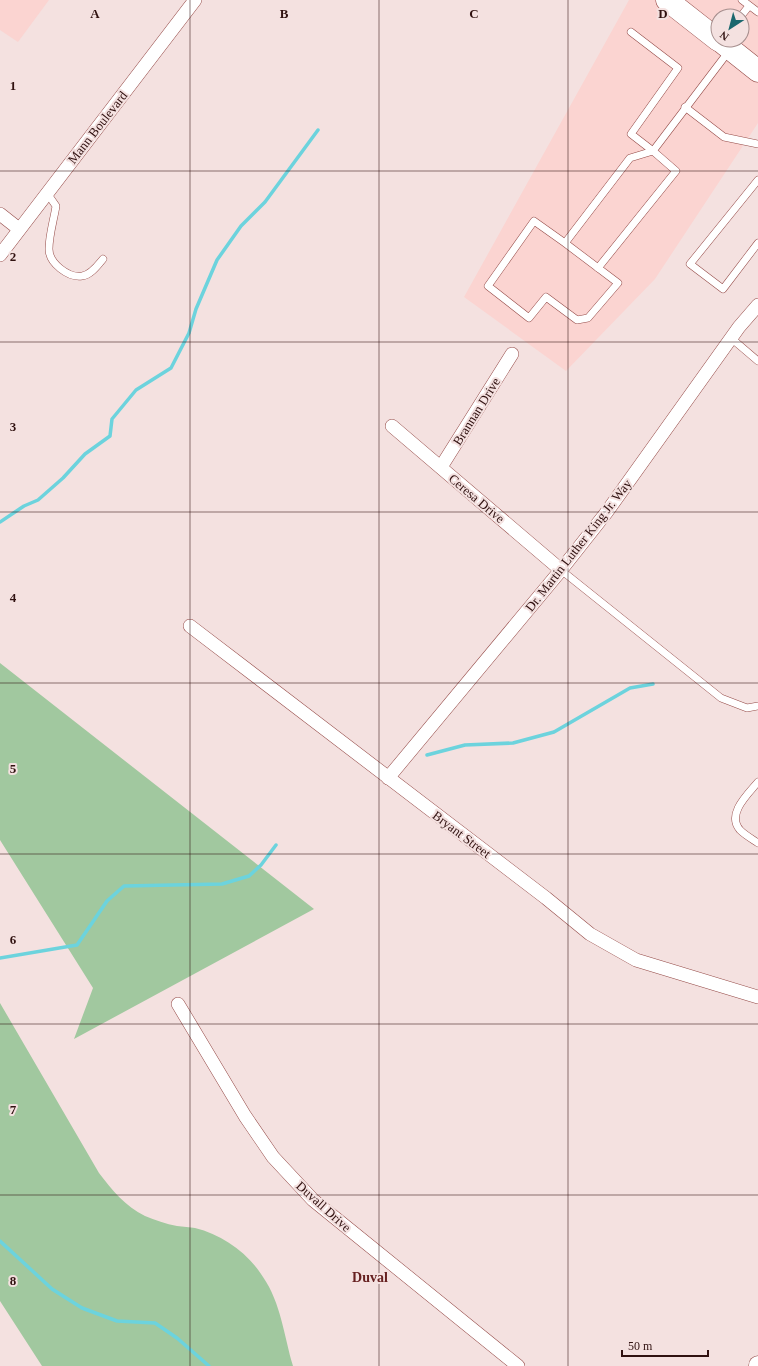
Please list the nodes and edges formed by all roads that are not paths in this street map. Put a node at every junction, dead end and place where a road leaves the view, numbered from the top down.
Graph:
1 (195, 0) edge
2 (667, 0) edge
3 (742, 0) edge
4 (749, 6) joint
5 (758, 12) edge
6 (631, 32) dead end
7 (710, 33) edge
8 (719, 48) edge
9 (729, 48) edge
10 (758, 71) edge
11 (685, 108) junction
12 (758, 144) edge
13 (653, 151) junction
14 (758, 180) edge
15 (47, 193) junction
16 (0, 214) edge
17 (19, 229) junction
18 (565, 243) junction
19 (758, 244) edge
20 (0, 255) edge
21 (103, 259) dead end
22 (598, 268) junction
23 (758, 304) edge
24 (731, 338) junction
25 (512, 354) dead end
26 (758, 361) edge
27 (392, 426) dead end
28 (441, 467) junction
29 (561, 570) junction
30 (190, 626) dead end
31 (758, 706) edge
32 (388, 778) junction
33 (758, 782) edge
34 (758, 843) edge
35 (758, 997) edge
36 (178, 1004) dead end
37 (518, 1366) edge

1 - 15 street, Mann Boulevard
2 - 7 highway
3 - 4 lane
4 - 5 lane
6 - 13 lane
8 - 11 lane
9 - 10 highway
11 - 12 lane
11 - 13 lane
13 - 18 lane
13 - 22 lane
14 - 19 lane
15 - 17 street, Mann Boulevard
15 - 21 lane
16 - 17 street
17 - 20 street, Mann Boulevard
18 - 22 lane
18 - 22 lane
23 - 24 street, Dr. Martin Luther King Jr. Way
24 - 26 lane
24 - 29 street, Dr. Martin Luther King Jr. Way
25 - 28 street, Brannan Drive
27 - 28 street, Ceresa Drive
28 - 29 street, Ceresa Drive
29 - 31 lane
29 - 32 street, Dr. Martin Luther King Jr. Way
30 - 32 street, Bryant Street
32 - 35 street, Bryant Street
33 - 34 lane
36 - 37 street, Duvall Drive

